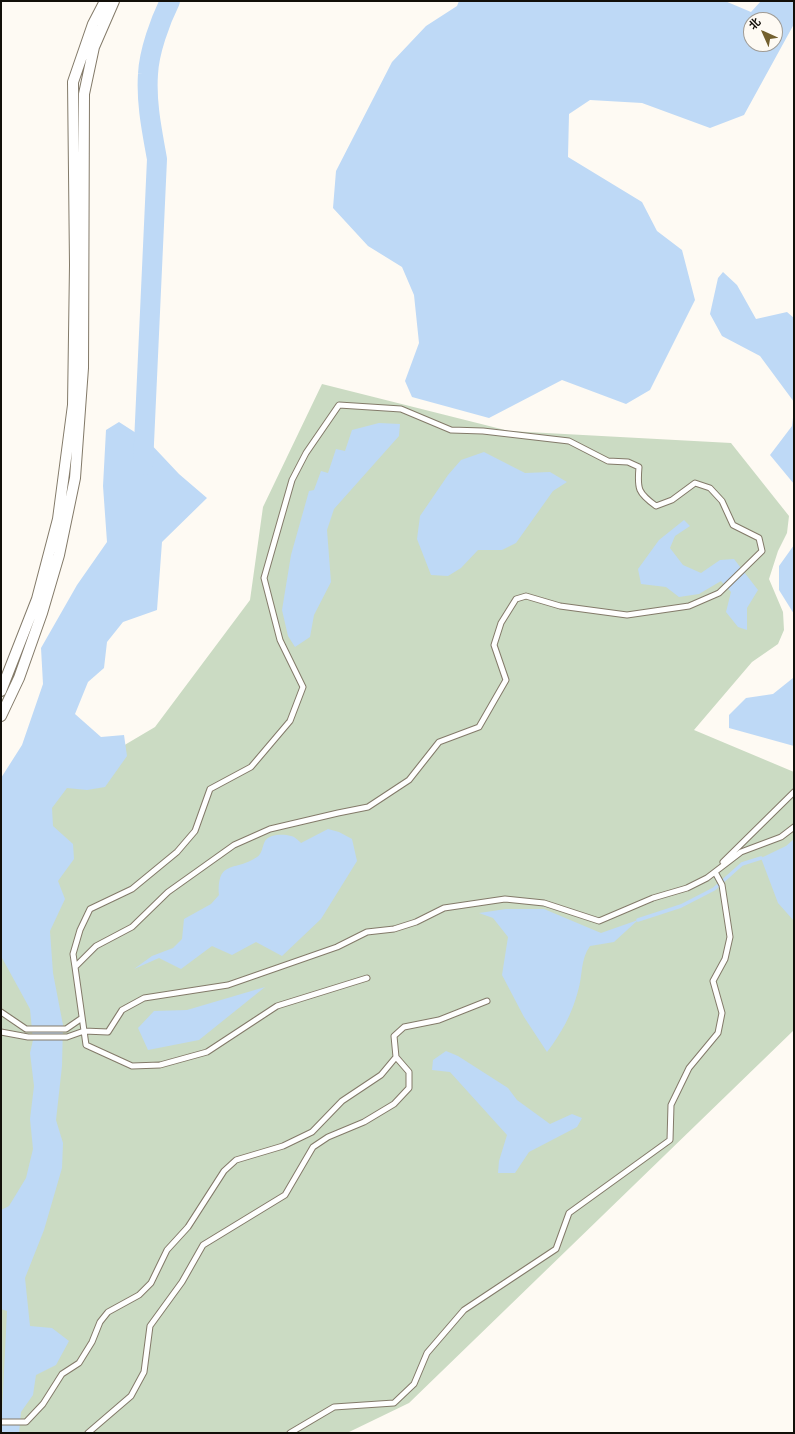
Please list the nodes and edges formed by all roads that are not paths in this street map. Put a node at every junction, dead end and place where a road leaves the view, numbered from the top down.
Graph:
1 (105, 1) edge
2 (114, 1) edge
3 (1, 691) edge
4 (1, 716) edge
5 (794, 792) edge
6 (794, 827) edge
7 (715, 872) junction
8 (75, 967) junction
9 (367, 978) dead end
10 (487, 1002) dead end
11 (1, 1012) edge
12 (82, 1018) junction
13 (84, 1031) junction
14 (1, 1032) edge
15 (396, 1057) junction
16 (1, 1422) edge
17 (88, 1433) edge
18 (290, 1433) edge

1 - 3 street
2 - 4 street
5 - 7 lane
6 - 7 lane
7 - 13 lane
7 - 18 lane
8 - 8 lane
8 - 12 lane
9 - 13 lane
10 - 15 lane
11 - 12 lane
12 - 13 lane
13 - 14 lane
15 - 16 lane
15 - 17 lane

